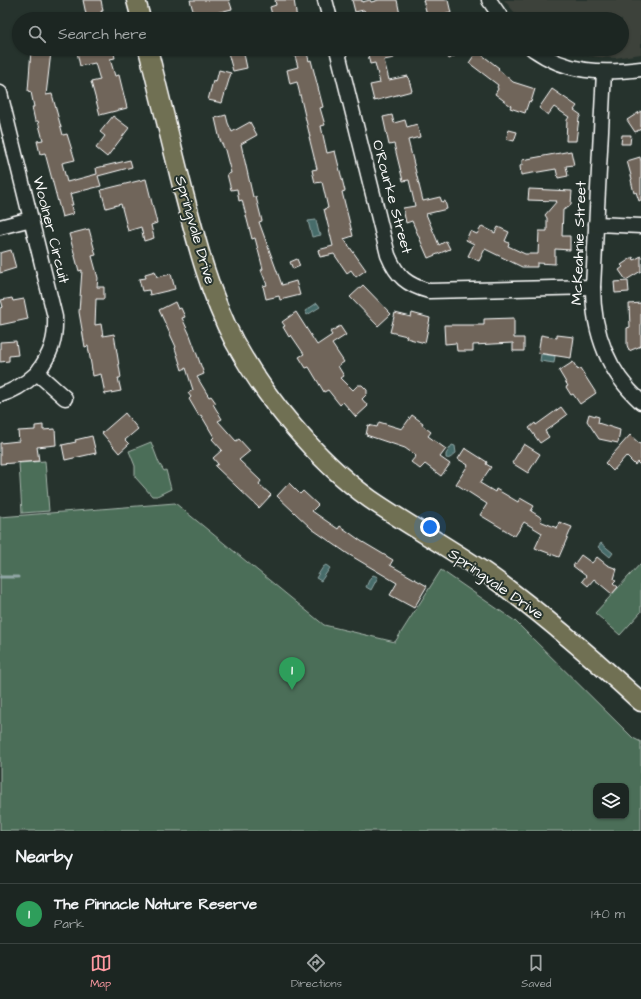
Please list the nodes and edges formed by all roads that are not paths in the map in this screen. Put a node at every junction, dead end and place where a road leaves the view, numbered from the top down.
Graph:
1 (136, 0) edge
2 (325, 0) edge
3 (489, 0) edge
4 (139, 12) edge
5 (328, 12) edge
6 (497, 12) edge
7 (150, 56) edge
8 (339, 56) edge
9 (544, 56) edge
10 (641, 69) edge
11 (604, 72) junction
12 (0, 92) edge
13 (31, 219) junction
14 (596, 224) junction
15 (641, 226) edge
16 (0, 227) edge
17 (593, 288) junction
18 (37, 373) junction
19 (0, 395) edge
20 (65, 398) dead end
21 (641, 402) edge
22 (641, 702) edge

1 - 4 main road
2 - 5 street
3 - 6 street
7 - 22 main road, Springvale Drive
8 - 17 street, O'Rourke Street
9 - 11 street
10 - 11 street
11 - 14 street, McKeahnie Street
12 - 13 street, Woolner Circuit
13 - 16 street
13 - 18 street, Woolner Circuit
14 - 15 street
14 - 17 street, McKeahnie Street
17 - 21 street, McKeahnie Street
18 - 19 street, Woolner Circuit
18 - 20 street

